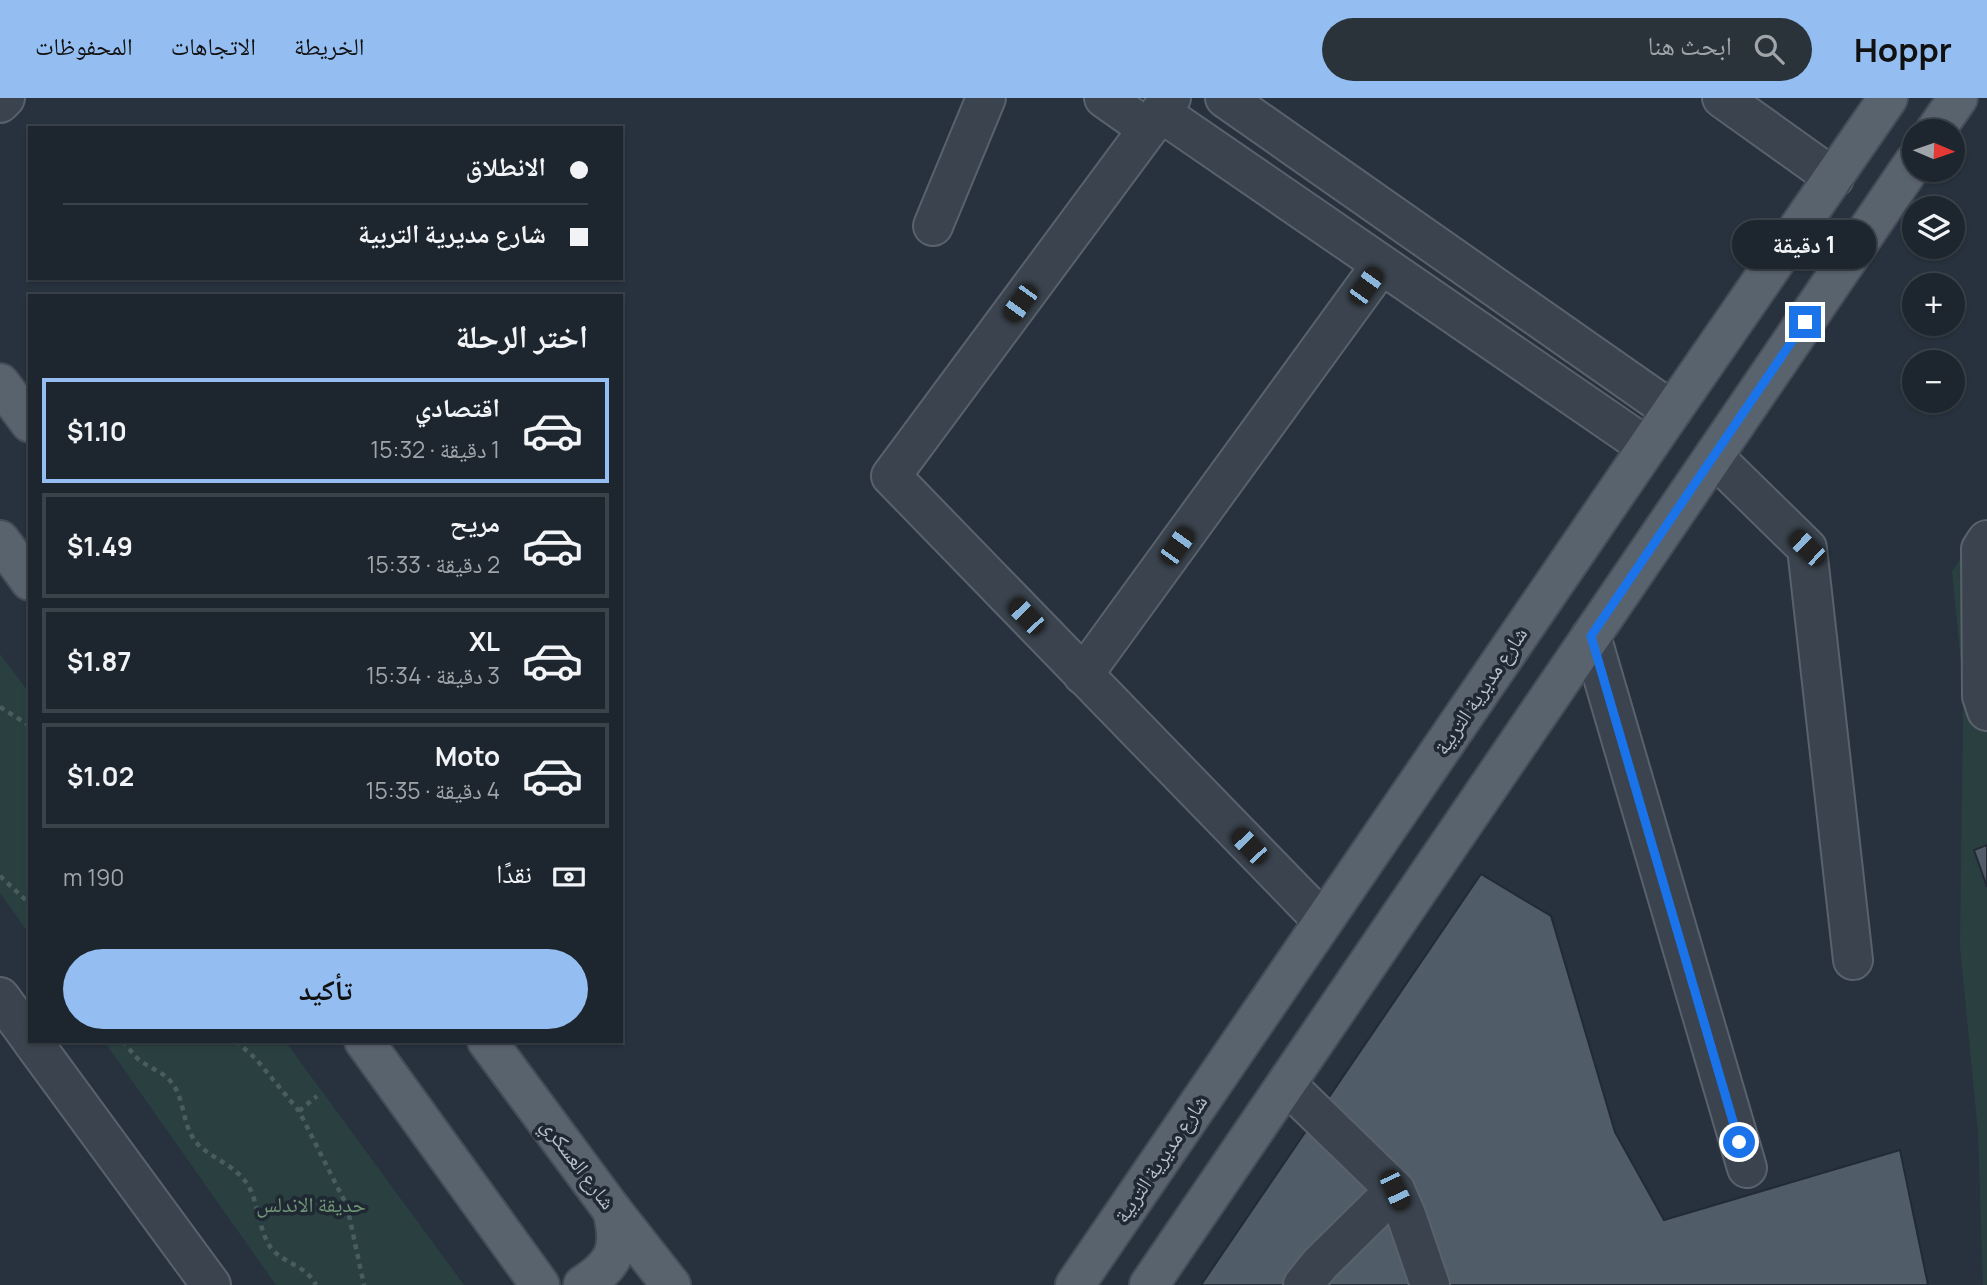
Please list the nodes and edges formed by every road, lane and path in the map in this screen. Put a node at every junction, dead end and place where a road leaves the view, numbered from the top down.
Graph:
1 (5, 98) edge
2 (986, 98) edge
3 (1104, 98) edge
4 (1225, 98) edge
5 (1722, 98) edge
6 (1888, 98) edge
7 (1958, 98) edge
8 (0, 103) edge
9 (1160, 113) edge
10 (1943, 119) edge
11 (1835, 178) junction
12 (1902, 180) edge
13 (1356, 190) junction
14 (933, 226) dead end
15 (1326, 228) junction
16 (1381, 265) junction
17 (1743, 309) junction
18 (1790, 345) junction
19 (0, 383) edge
20 (1672, 411) junction
21 (28, 420) edge
22 (1647, 447) junction
23 (1714, 457) junction
24 (0, 540) edge
25 (1987, 540) edge
26 (28, 578) edge
27 (1591, 636) junction
28 (1083, 675) junction
29 (0, 707) edge
30 (1987, 711) edge
31 (28, 725) edge
32 (0, 876) edge
33 (28, 902) edge
34 (1323, 921) junction
35 (1853, 960) dead end
36 (1, 1000) edge
37 (28, 1036) edge
38 (33, 1043) edge
39 (125, 1043) edge
40 (238, 1043) edge
41 (364, 1043) edge
42 (488, 1043) edge
43 (1286, 1084) junction
44 (317, 1096) dead end
45 (299, 1111) junction
46 (1747, 1168) dead end
47 (1395, 1190) junction
48 (612, 1210) junction
49 (542, 1284) edge
50 (211, 1285) edge
51 (316, 1285) edge
52 (364, 1285) edge
53 (583, 1285) edge
54 (671, 1285) edge
55 (1075, 1285) edge
56 (1149, 1285) edge
57 (1303, 1285) edge
58 (1430, 1285) edge

1 - 8 street
2 - 14 street
3 - 9 street
4 - 13 street
5 - 11 street
6 - 11 main road, شارع مديرية التربية
7 - 10 main road
9 - 15 street
9 - 28 street
11 - 17 main road, شارع مديرية التربية
12 - 18 main road
13 - 15 street
13 - 20 street
15 - 16 street
16 - 22 street
16 - 28 street
17 - 18 main road
17 - 20 main road, شارع مديرية التربية
18 - 23 main road
19 - 21 main road
20 - 22 main road, شارع مديرية التربية
22 - 34 main road, شارع مديرية التربية
23 - 27 main road
23 - 35 street
24 - 26 main road
25 - 30 street
27 - 43 main road
27 - 46 street
28 - 34 street
29 - 31 path
32 - 33 path
34 - 55 main road, شارع مديرية التربية
36 - 37 street
38 - 50 street
39 - 51 path
40 - 45 path
41 - 49 main road
42 - 48 main road, شارع العسكري
43 - 47 street
43 - 56 main road
44 - 45 path
45 - 52 path
47 - 57 street
47 - 58 street
48 - 53 main road
48 - 54 main road, شارع العسكري

